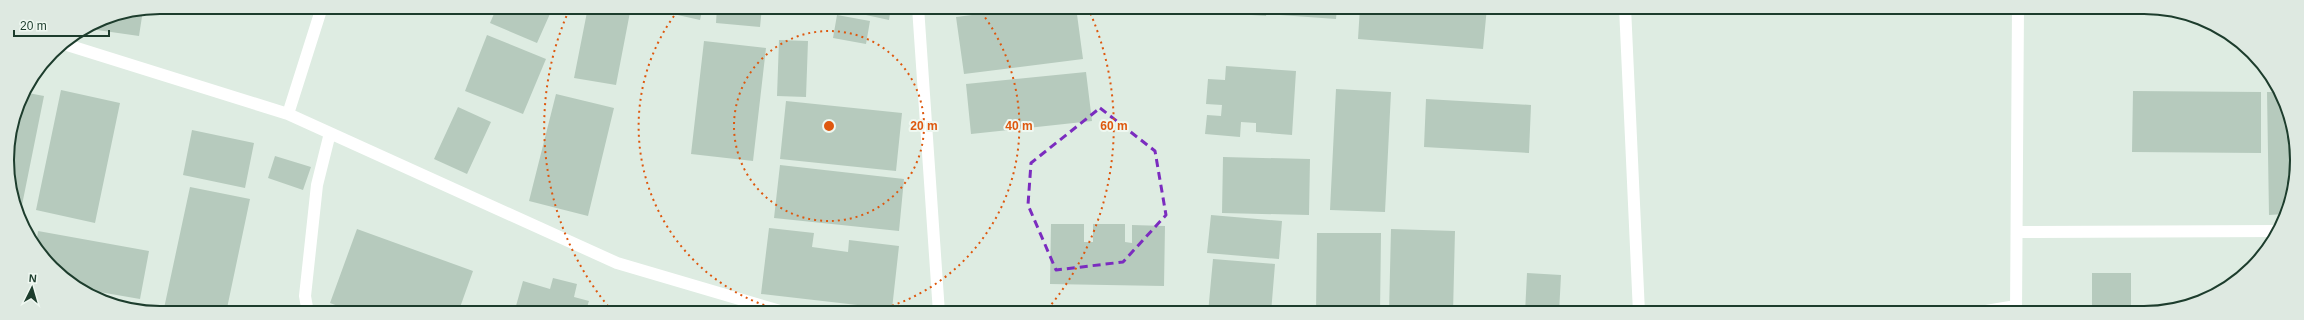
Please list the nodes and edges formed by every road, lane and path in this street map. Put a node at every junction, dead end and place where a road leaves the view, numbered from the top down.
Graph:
1 (320, 14) edge
2 (918, 14) edge
3 (1625, 14) edge
4 (2018, 14) edge
5 (69, 46) edge
6 (288, 114) junction
7 (330, 133) junction
8 (2271, 231) edge
9 (2017, 232) junction
10 (307, 306) edge
11 (763, 306) edge
12 (939, 306) edge
13 (1639, 306) edge
14 (2016, 306) edge

1 - 6 street
2 - 12 street
3 - 13 street
4 - 9 street
5 - 6 street
6 - 7 street
7 - 10 street
7 - 11 street
8 - 9 street
9 - 14 street

